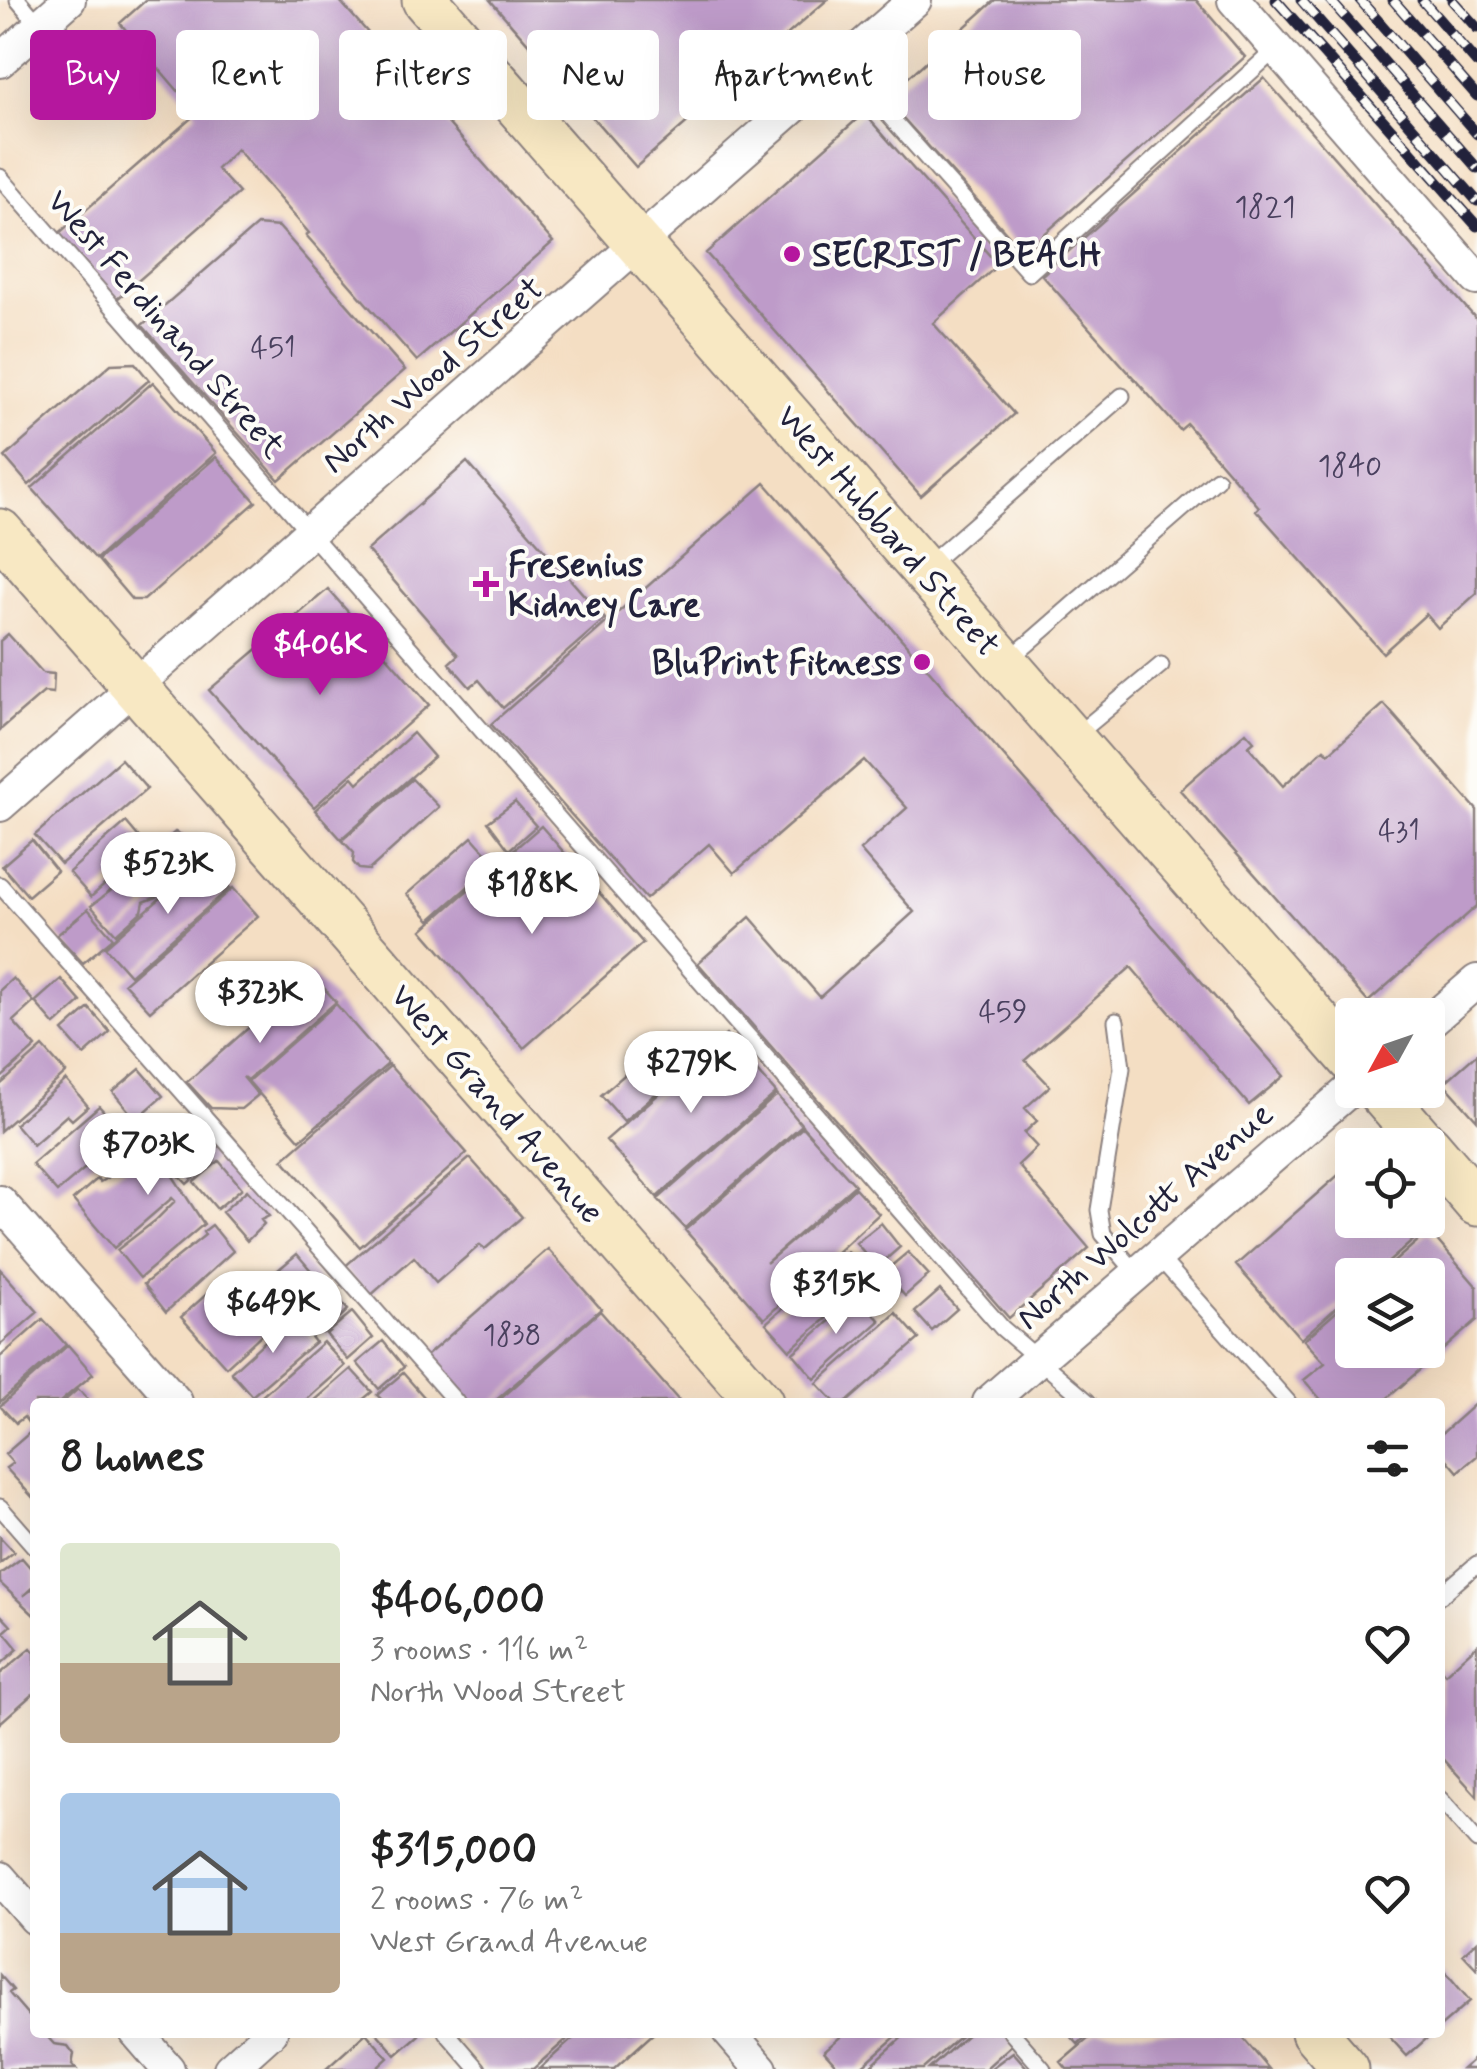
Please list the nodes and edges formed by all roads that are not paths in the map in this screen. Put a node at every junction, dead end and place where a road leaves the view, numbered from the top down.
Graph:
1 (18, 0) edge
2 (69, 0) edge
3 (425, 0) edge
4 (915, 0) edge
5 (1234, 0) edge
6 (40, 26) junction
7 (881, 30) edge
8 (1276, 48) junction
9 (0, 61) edge
10 (781, 120) edge
11 (892, 120) edge
12 (0, 177) edge
13 (640, 246) junction
14 (1477, 280) edge
15 (1122, 396) dead end
16 (1217, 479) dead end
17 (0, 532) edge
18 (310, 534) junction
19 (923, 569) junction
20 (1006, 664) junction
21 (1161, 665) dead end
22 (135, 687) junction
23 (1072, 739) junction
24 (0, 805) edge
25 (0, 885) edge
26 (1477, 981) edge
27 (1445, 1009) edge
28 (1116, 1021) dead end
29 (1335, 1041) edge
30 (1335, 1103) edge
31 (1394, 1108) edge
32 (1411, 1128) edge
33 (1445, 1167) edge
34 (0, 1202) edge
35 (1477, 1203) edge
36 (1147, 1265) junction
37 (1039, 1358) junction
38 (172, 1398) edge
39 (452, 1398) edge
40 (757, 1398) edge
41 (994, 1398) edge
42 (1084, 1398) edge
43 (1284, 1398) edge
44 (0, 1507) edge
45 (30, 1541) edge
46 (1477, 1564) edge
47 (1445, 1592) edge
48 (1445, 1805) edge
49 (1477, 1841) edge
50 (0, 1878) edge
51 (30, 1912) edge
52 (141, 2038) edge
53 (264, 2038) edge
54 (451, 2038) edge
55 (734, 2038) edge
56 (1016, 2038) edge
57 (1319, 2038) edge
58 (168, 2069) edge
59 (230, 2069) edge
60 (478, 2069) edge
61 (761, 2069) edge
62 (1043, 2069) edge
63 (1346, 2069) edge

1 - 6 lane
2 - 6 street
3 - 13 street, West Hubbard Street
4 - 7 street, North Wood Street
5 - 8 street
6 - 9 street
8 - 11 lane
8 - 14 street
10 - 13 street, North Wood Street
12 - 18 lane, West Ferdinand Street
13 - 18 street, North Wood Street
13 - 19 street, West Hubbard Street
15 - 19 lane
16 - 20 lane
17 - 22 street, West Grand Avenue
18 - 22 street, North Wood Street
18 - 37 lane, West Ferdinand Street
19 - 20 street, West Hubbard Street
20 - 23 street, West Hubbard Street
21 - 23 lane
22 - 24 street, North Wood Street
22 - 40 street, West Grand Avenue
23 - 29 street, West Hubbard Street
25 - 39 lane
26 - 27 street
28 - 36 lane
30 - 36 street, North Wolcott Avenue
31 - 32 street
33 - 35 street
34 - 38 street
36 - 37 street, North Wolcott Avenue
36 - 43 lane
37 - 41 street, North Wolcott Avenue
37 - 42 lane, West Ferdinand Street
44 - 45 lane
46 - 47 lane
48 - 49 lane
50 - 51 street
52 - 58 street
53 - 59 street
54 - 60 lane
55 - 61 street
56 - 62 lane
57 - 63 street

